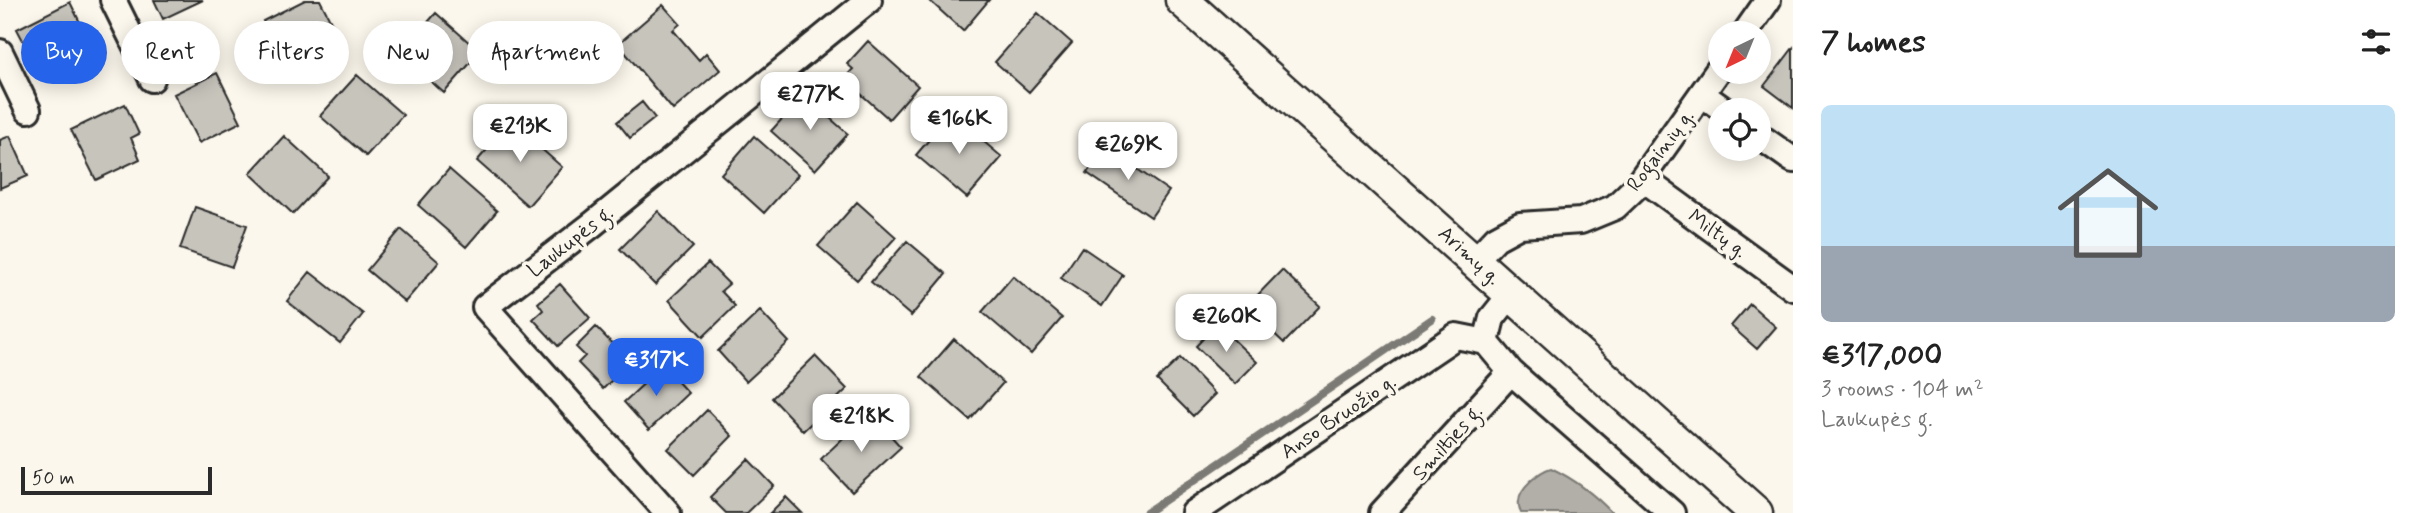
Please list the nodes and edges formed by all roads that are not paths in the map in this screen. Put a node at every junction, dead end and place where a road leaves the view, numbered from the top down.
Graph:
1 (113, 0) edge
2 (869, 0) edge
3 (1182, 0) edge
4 (1768, 0) edge
5 (123, 21) edge
6 (1753, 21) edge
7 (0, 52) edge
8 (1709, 84) edge
9 (1702, 94) junction
10 (1708, 98) edge
11 (28, 110) dead end
12 (1771, 144) edge
13 (1793, 160) edge
14 (1642, 178) junction
15 (1475, 260) junction
16 (1793, 288) edge
17 (1512, 293) junction
18 (1486, 342) junction
19 (1511, 372) junction
20 (668, 513) edge
21 (1194, 513) edge
22 (1382, 513) edge
23 (1672, 513) edge
24 (1756, 513) edge

1 - 5 street
2 - 20 street, Laukupės g.
3 - 15 main road, Arimų g.
4 - 6 street
7 - 11 street
8 - 9 street, Rogainių g.
9 - 10 street
9 - 14 street, Rogainių g.
12 - 13 street
14 - 15 street, Rogainių g.
14 - 16 street, Miltų g.
15 - 17 main road, Arimų g.
17 - 18 street
17 - 24 main road, Arimų g.
18 - 19 street
18 - 21 street, Anso Bruožio g.
19 - 22 street, Smilties g.
19 - 23 street

